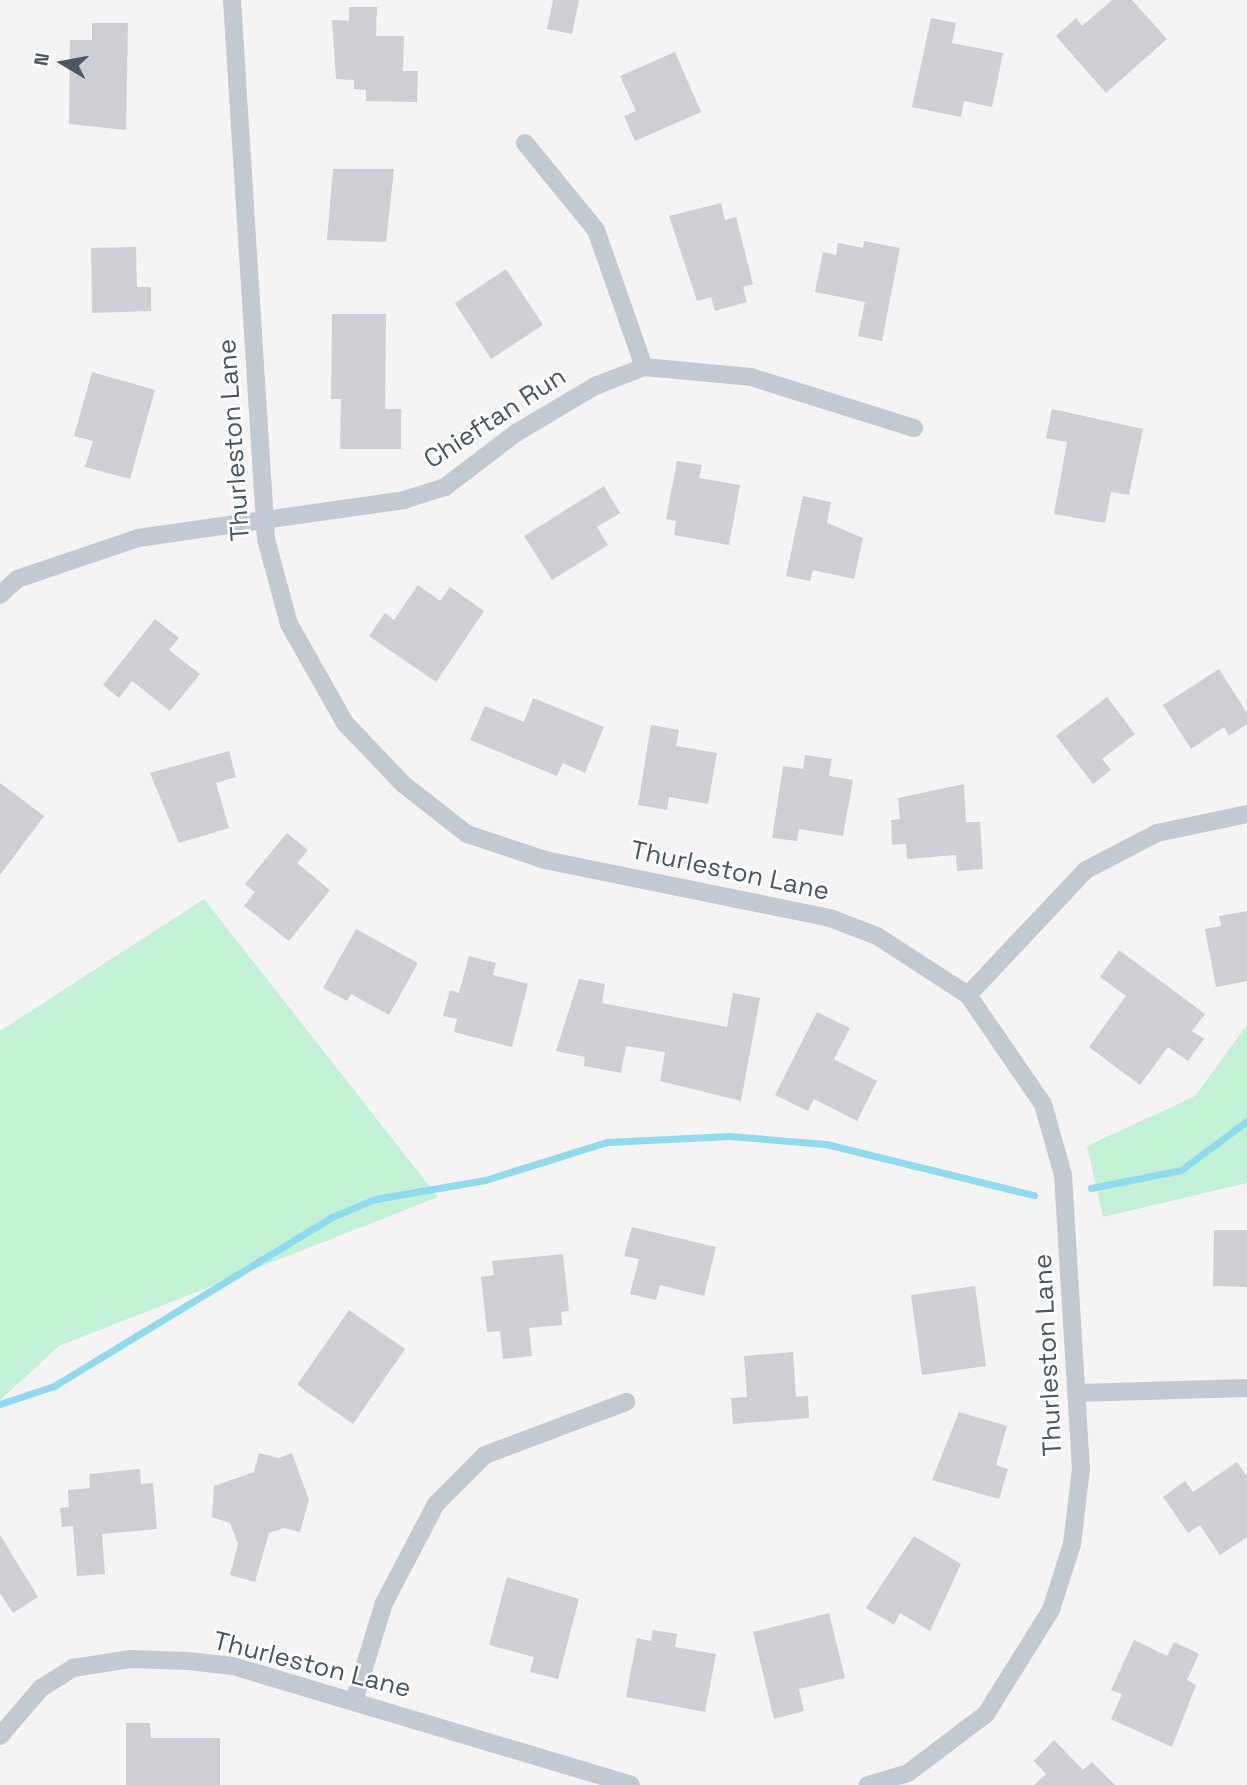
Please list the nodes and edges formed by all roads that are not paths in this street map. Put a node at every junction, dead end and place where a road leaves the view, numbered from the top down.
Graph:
1 (232, 0) edge
2 (525, 143) dead end
3 (644, 367) junction
4 (914, 428) dead end
5 (263, 518) junction
6 (0, 595) edge
7 (1247, 814) edge
8 (968, 995) junction
9 (1247, 1388) edge
10 (1077, 1393) junction
11 (626, 1402) dead end
12 (354, 1700) junction
13 (0, 1736) edge
14 (631, 1785) edge
15 (868, 1785) edge

1 - 5 street, Thurleston Lane
2 - 3 street
3 - 4 street, Chieftan Run
3 - 5 street, Chieftan Run
5 - 6 street, Chieftan Run
5 - 8 street, Thurleston Lane
7 - 8 street
8 - 10 street, Thurleston Lane
9 - 10 street
10 - 15 street, Thurleston Lane
11 - 12 street
12 - 13 street, Thurleston Lane
12 - 14 street, Thurleston Lane

